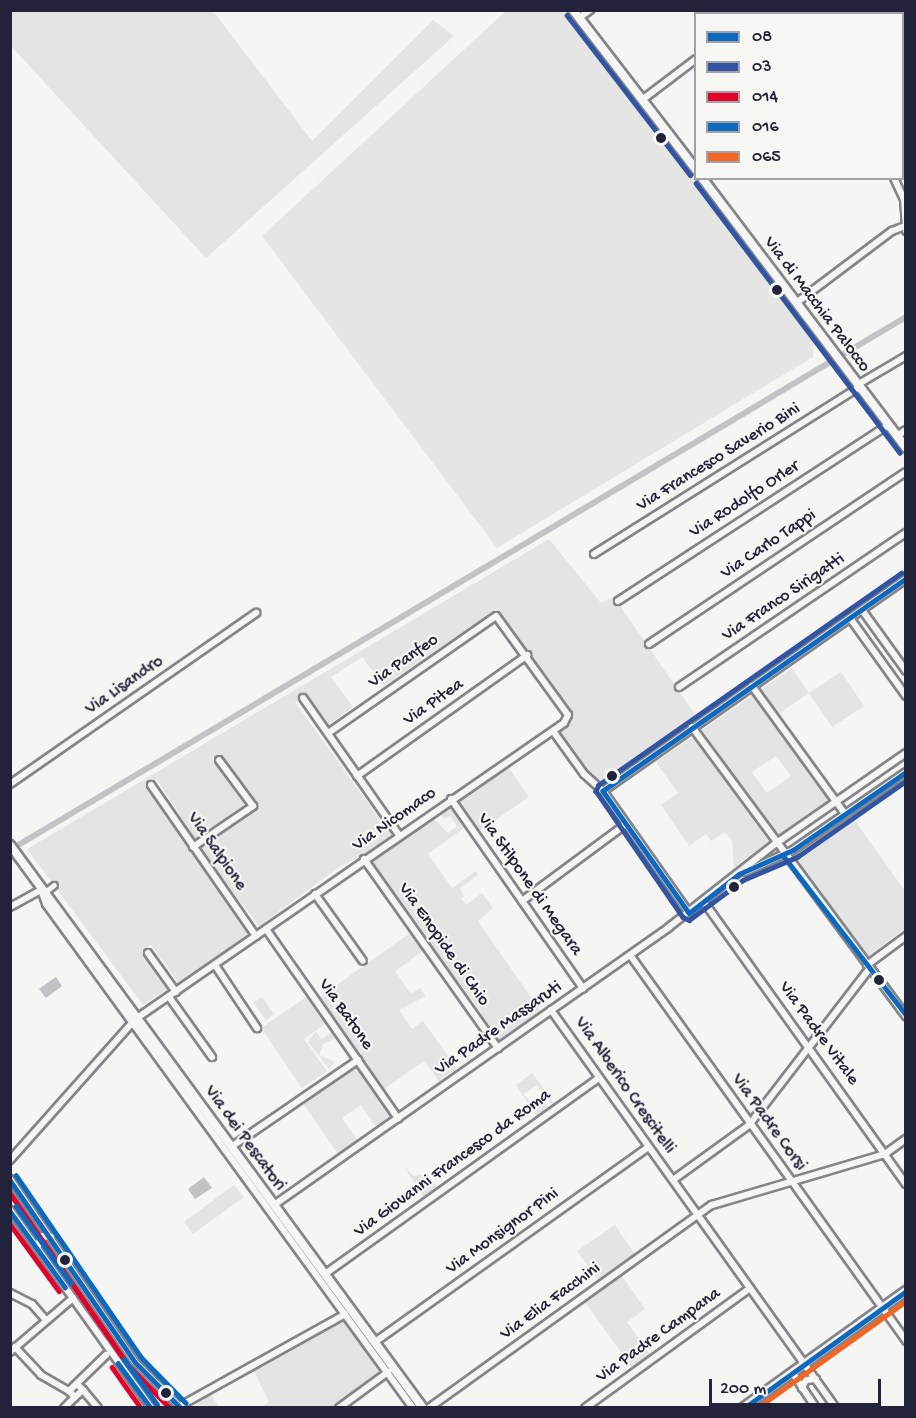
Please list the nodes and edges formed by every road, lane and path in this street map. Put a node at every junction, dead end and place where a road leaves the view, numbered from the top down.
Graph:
1 (573, 10) edge
2 (590, 10) edge
3 (579, 18) junction
4 (694, 61) edge
5 (642, 100) junction
6 (694, 167) edge
7 (704, 180) edge
8 (895, 180) edge
9 (905, 226) edge
10 (906, 231) edge
11 (796, 303) junction
12 (906, 356) edge
13 (858, 386) junction
14 (888, 425) junction
15 (906, 430) edge
16 (897, 436) junction
17 (906, 448) edge
18 (906, 472) edge
19 (906, 533) edge
20 (594, 554) dead end
21 (906, 579) edge
22 (618, 601) dead end
23 (862, 610) junction
24 (256, 613) dead end
25 (498, 616) joint
26 (850, 618) junction
27 (649, 644) dead end
28 (527, 655) junction
29 (906, 671) edge
30 (752, 686) junction
31 (679, 687) dead end
32 (906, 696) edge
33 (303, 698) dead end
34 (692, 727) junction
35 (553, 731) junction
36 (328, 733) junction
37 (906, 753) edge
38 (219, 760) dead end
39 (906, 772) edge
40 (357, 776) junction
41 (10, 784) edge
42 (151, 785) dead end
43 (603, 791) junction
44 (451, 800) junction
45 (836, 801) junction
46 (845, 814) junction
47 (626, 824) junction
48 (399, 835) junction
49 (775, 844) junction
50 (10, 846) edge
51 (193, 847) junction
52 (783, 855) junction
53 (364, 859) junction
54 (739, 874) junction
55 (53, 886) dead end
56 (45, 891) junction
57 (315, 894) junction
58 (522, 901) junction
59 (704, 902) junction
60 (10, 907) edge
61 (689, 913) junction
62 (266, 929) junction
63 (255, 936) junction
64 (906, 936) edge
65 (148, 953) dead end
66 (630, 955) junction
67 (363, 961) dead end
68 (215, 965) junction
69 (869, 967) junction
70 (583, 987) junction
71 (176, 992) junction
72 (169, 998) junction
73 (551, 1010) junction
74 (906, 1016) edge
75 (138, 1018) junction
76 (257, 1028) dead end
77 (808, 1046) junction
78 (498, 1048) junction
79 (212, 1057) dead end
80 (358, 1060) junction
81 (599, 1078) junction
82 (398, 1118) junction
83 (749, 1125) junction
84 (906, 1139) edge
85 (234, 1145) junction
86 (648, 1146) junction
87 (885, 1154) junction
88 (10, 1160) edge
89 (10, 1179) edge
90 (673, 1180) junction
91 (793, 1184) junction
92 (906, 1184) edge
93 (277, 1203) junction
94 (10, 1210) edge
95 (698, 1215) junction
96 (41, 1221) junction
97 (26, 1231) junction
98 (53, 1239) junction
99 (38, 1249) junction
100 (329, 1271) junction
101 (750, 1288) junction
102 (906, 1292) edge
103 (10, 1293) edge
104 (73, 1298) junction
105 (882, 1308) junction
106 (345, 1314) junction
107 (45, 1319) junction
108 (377, 1340) junction
109 (906, 1341) edge
110 (13, 1349) edge
111 (106, 1355) dead end
112 (804, 1363) junction
113 (388, 1372) junction
114 (792, 1372) junction
115 (816, 1379) junction
116 (77, 1384) junction
117 (802, 1388) junction
118 (82, 1390) junction
119 (69, 1391) junction
120 (75, 1397) junction
121 (64, 1407) edge
122 (98, 1407) edge
123 (151, 1407) edge
124 (181, 1407) edge
125 (339, 1407) edge
126 (413, 1407) edge
127 (423, 1407) edge
128 (431, 1407) edge
129 (585, 1407) edge
130 (743, 1407) edge
131 (816, 1407) edge
132 (836, 1407) edge

1 - 3 street
2 - 3 street
3 - 5 street
4 - 5 street
5 - 6 street
7 - 11 street, Via di Macchia Palocco
8 - 9 street
9 - 10 street
9 - 11 street
11 - 13 street, Via di Macchia Palocco
12 - 13 street, Via Francesco Saverio Bini
13 - 14 street, Via di Macchia Palocco
13 - 20 street, Via Francesco Saverio Bini
14 - 16 street, Via di Macchia Palocco
14 - 22 street, Via Rodolfo Orler
15 - 16 street
16 - 17 street, Via di Macchia Palocco
18 - 27 street, Via Carlo Tappi
19 - 31 street, Via Franco Sirigatti
21 - 23 street
23 - 26 street
23 - 29 street
24 - 41 street, Via Lisandro
25 - 28 street, Via Nicomaco
25 - 36 street, Via Panfeo
26 - 30 street
26 - 32 street
28 - 35 street, Via Nicomaco
28 - 40 street, Via Pitea
30 - 34 street
30 - 45 street
33 - 36 street
34 - 43 street
34 - 49 street
35 - 43 street
35 - 44 street, Via Nicomaco
36 - 40 street
37 - 45 street, Via Padre Massaruti
38 - 51 street
39 - 46 street, Via Padre Massaruti
40 - 48 street
42 - 51 street, Via Salpione
43 - 47 street
44 - 48 street, Via Nicomaco
44 - 58 street, Via Stilpone di Megara
45 - 46 street
45 - 49 street, Via Padre Massaruti
46 - 52 street, Via Padre Massaruti
47 - 58 street
47 - 61 street
48 - 53 street, Via Nicomaco
49 - 52 street
49 - 54 street, Via Padre Massaruti
50 - 56 street, Via dei Pescatori
51 - 63 street, Via Salpione
52 - 54 street, Via Padre Massaruti
52 - 69 street
53 - 57 street, Via Nicomaco
53 - 78 street, Via Enopide di Chio
54 - 59 street, Via Padre Massaruti
55 - 56 street
56 - 60 street
56 - 75 street, Via dei Pescatori
57 - 62 street, Via Nicomaco
57 - 67 street
58 - 70 street, Via Stilpone di Megara
59 - 61 street, Via Padre Massaruti
59 - 77 street, Via Padre Vitale
61 - 66 street, Via Padre Massaruti
62 - 63 street, Via Nicomaco
62 - 80 street, Via Batone
63 - 68 street, Via Nicomaco
64 - 69 street
65 - 71 street
66 - 70 street, Via Padre Massaruti
66 - 83 street, Via Padre Corsi
68 - 71 street, Via Nicomaco
68 - 76 street
69 - 74 street
69 - 77 street
70 - 73 street, Via Padre Massaruti
71 - 72 street, Via Nicomaco
72 - 75 street, Via Nicomaco
72 - 79 street
73 - 78 street, Via Padre Massaruti
73 - 81 street, Via Alberico Crescitelli
75 - 85 street, Via dei Pescatori
75 - 88 street, Via Nicomaco
75 - 106 street, Via dei Pescatori
77 - 83 street
77 - 87 street, Via Padre Vitale
78 - 82 street, Via Padre Massaruti
80 - 82 street, Via Batone
80 - 85 street
81 - 86 street, Via Alberico Crescitelli
81 - 100 street, Via Giovanni Francesco da Roma
82 - 93 street, Via Padre Massaruti
83 - 90 street
83 - 91 street, Via Padre Corsi
84 - 87 street
85 - 93 street, Via dei Pescatori
86 - 90 street, Via Alberico Crescitelli
86 - 108 street, Via Monsignor Pini
87 - 91 street
87 - 92 street, Via Padre Vitale
89 - 96 street
90 - 95 street, Via Alberico Crescitelli
91 - 95 street, Via Elia Facchini
91 - 105 street, Via Padre Corsi
93 - 100 street, Via dei Pescatori
94 - 97 street
95 - 101 street
95 - 128 street, Via Elia Facchini
96 - 97 street
96 - 98 street
97 - 99 street
98 - 99 street
98 - 124 street
99 - 104 street
100 - 108 street, Via dei Pescatori
101 - 112 street
101 - 129 street, Via Padre Campana
102 - 105 street
103 - 107 street
104 - 107 street
104 - 123 street
105 - 109 street, Via Padre Corsi
105 - 112 street
106 - 113 street, Via dei Pescatori
106 - 124 street
107 - 110 street
108 - 127 street, Via dei Pescatori
110 - 119 street
111 - 116 street
112 - 114 street
112 - 115 street
113 - 125 street
113 - 126 street, Via dei Pescatori
114 - 117 street
114 - 130 street
115 - 117 street
115 - 132 street
116 - 118 street
116 - 119 street
117 - 131 street
118 - 120 street
118 - 122 street
119 - 120 street
120 - 121 street

